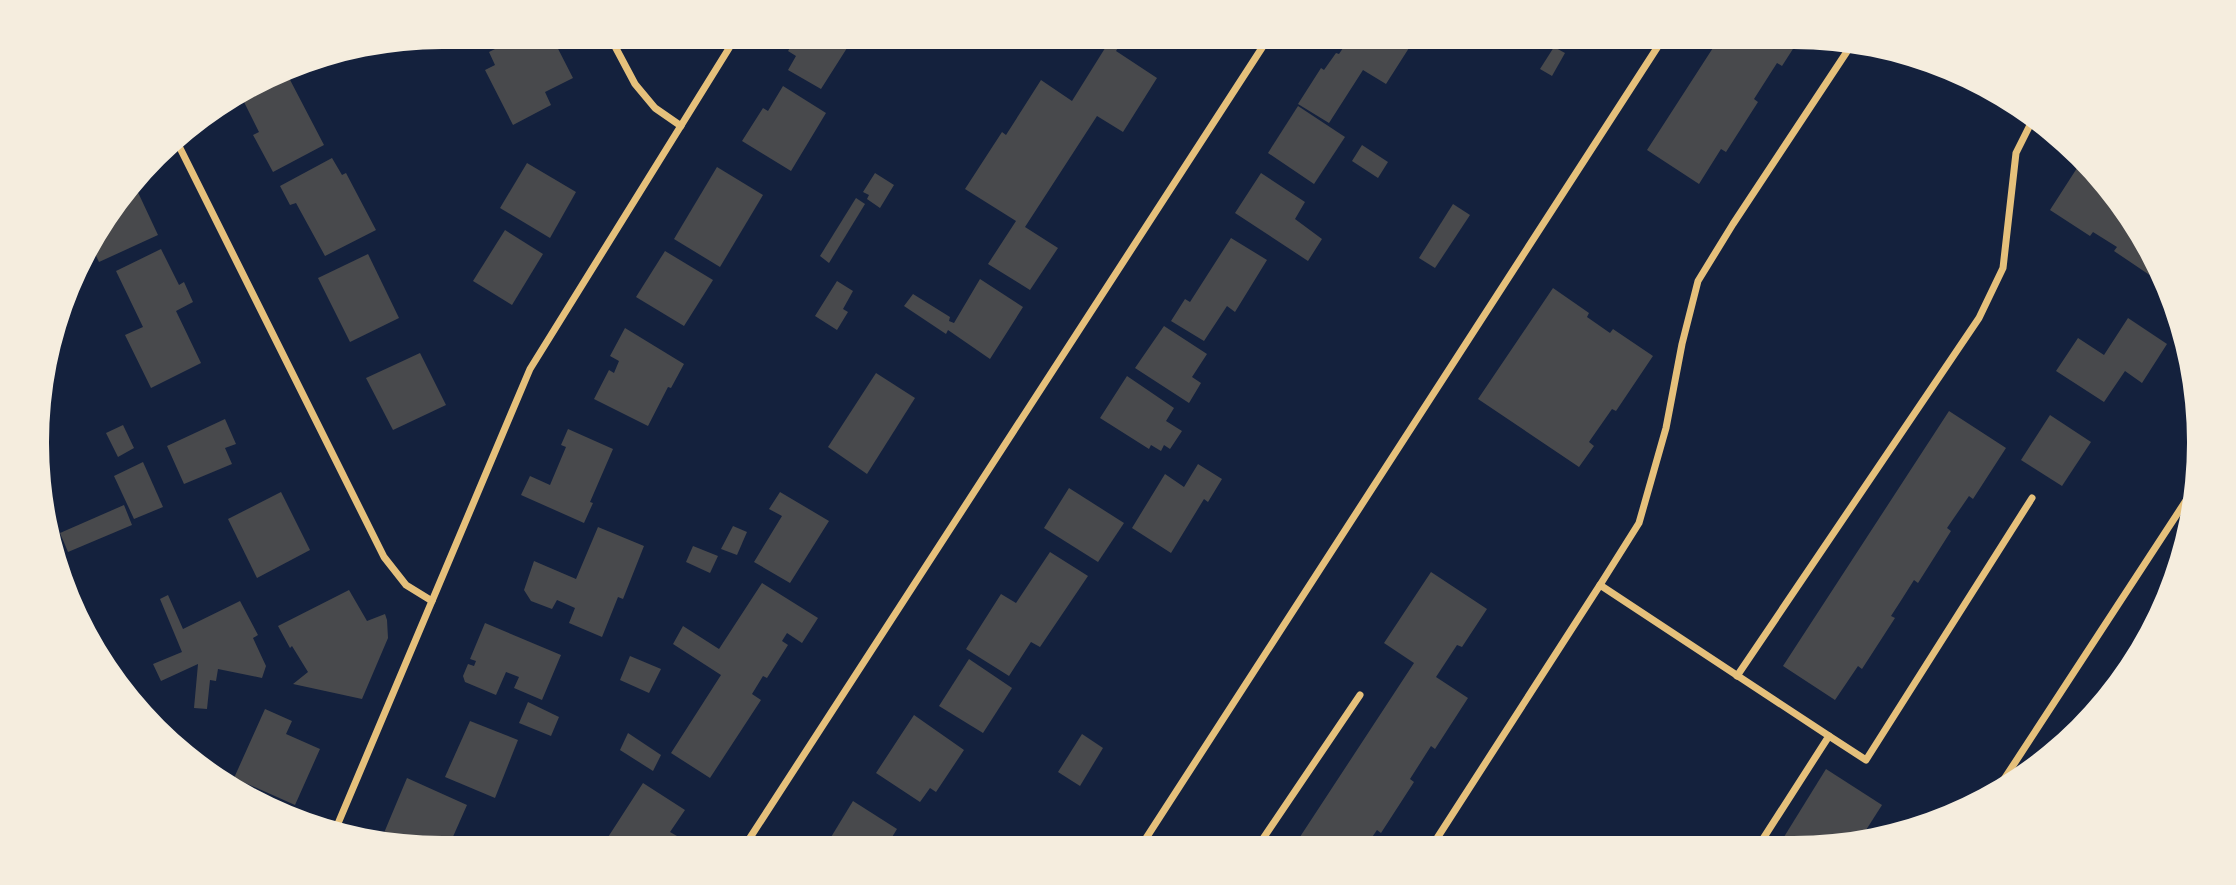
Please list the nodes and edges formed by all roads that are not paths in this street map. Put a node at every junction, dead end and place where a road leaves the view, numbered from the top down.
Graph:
1 (616, 49) edge
2 (729, 49) edge
3 (1261, 49) edge
4 (1656, 49) edge
5 (1847, 52) edge
6 (681, 126) junction
7 (2029, 127) edge
8 (181, 149) edge
9 (2032, 498) dead end
10 (2181, 508) edge
11 (1600, 585) junction
12 (432, 601) junction
13 (1737, 676) junction
14 (1360, 695) dead end
15 (1829, 736) junction
16 (2009, 772) edge
17 (339, 822) edge
18 (752, 836) edge
19 (1148, 836) edge
20 (1265, 836) edge
21 (1438, 836) edge
22 (1765, 836) edge

1 - 6 street
2 - 6 street
3 - 18 street
4 - 19 street
5 - 11 street
6 - 12 street
7 - 13 street
8 - 12 street
9 - 15 street
10 - 16 street
11 - 13 street
11 - 21 street
12 - 17 street
13 - 15 street
14 - 20 street
15 - 22 street

